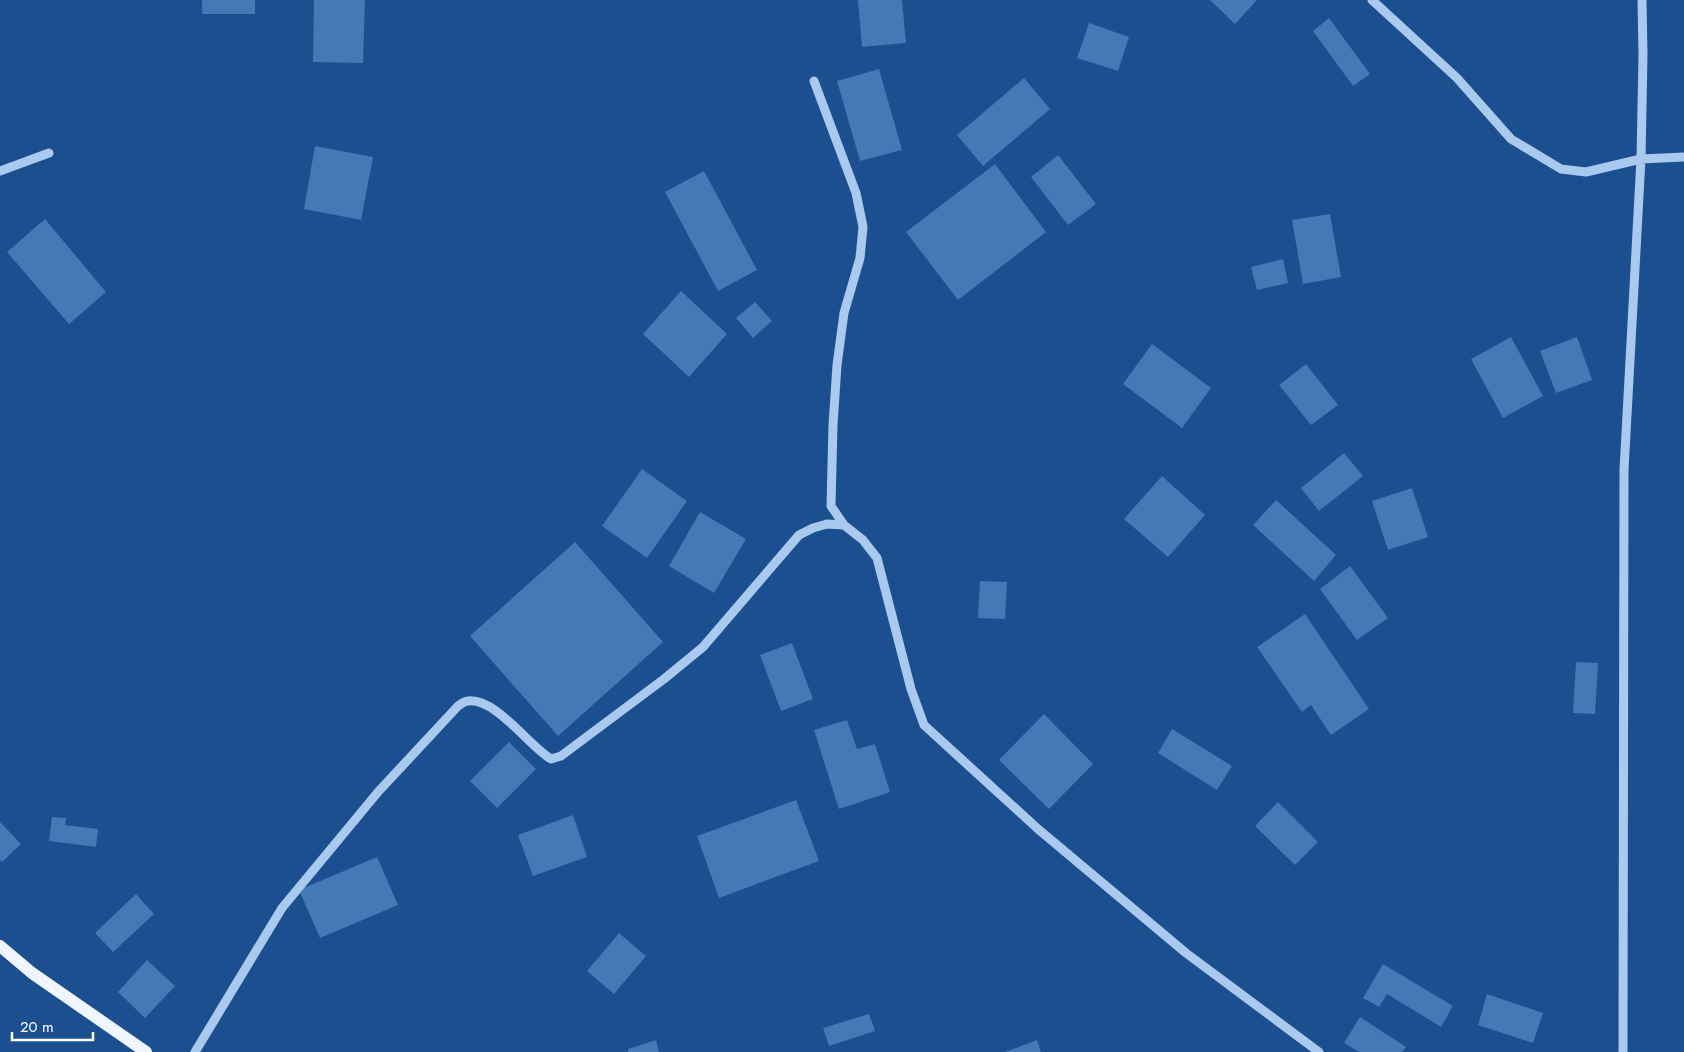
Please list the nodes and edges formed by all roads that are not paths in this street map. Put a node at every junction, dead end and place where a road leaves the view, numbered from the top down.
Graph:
1 (1372, 0) edge
2 (1642, 0) edge
3 (814, 81) dead end
4 (48, 153) dead end
5 (1684, 158) edge
6 (1641, 160) junction
7 (0, 171) edge
8 (844, 524) junction
9 (0, 946) edge
10 (146, 1052) edge
11 (195, 1052) edge
12 (1319, 1052) edge
13 (1622, 1052) edge

1 - 6 street
2 - 6 street
3 - 8 street
4 - 7 street
5 - 6 street
6 - 13 street
8 - 11 street
8 - 12 street
9 - 10 main road

